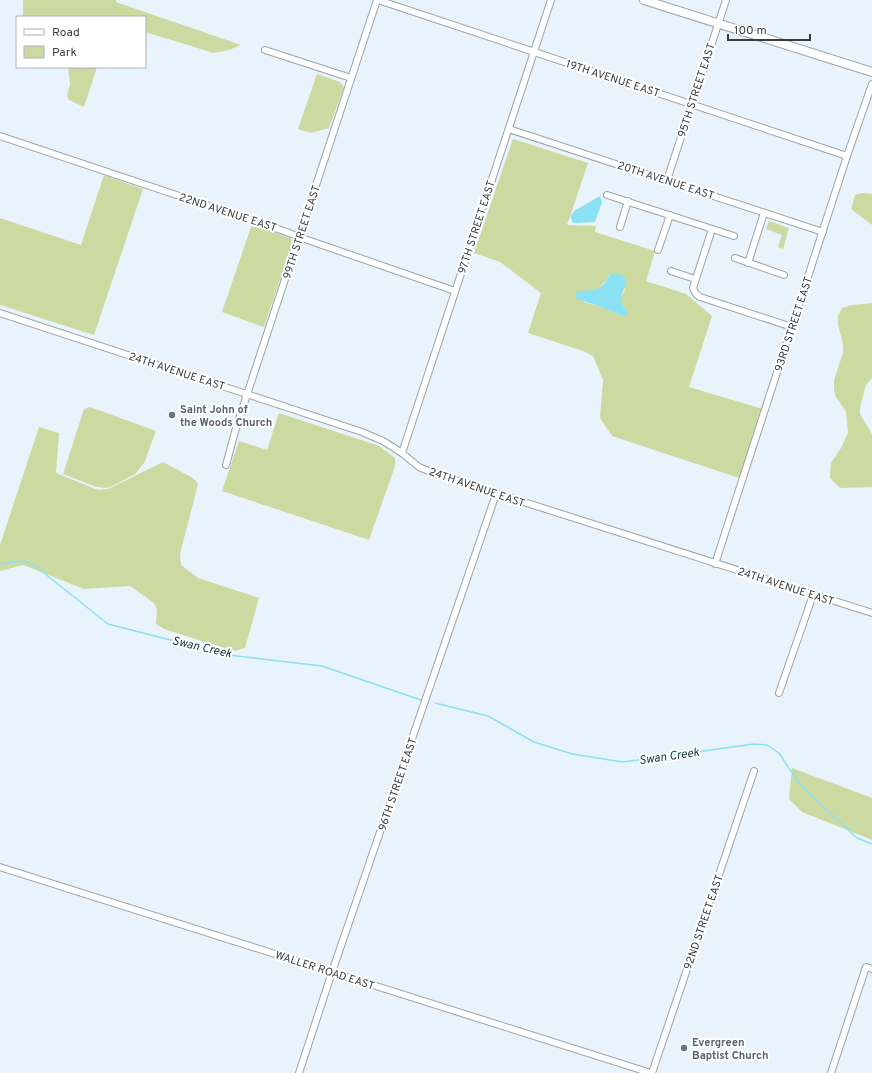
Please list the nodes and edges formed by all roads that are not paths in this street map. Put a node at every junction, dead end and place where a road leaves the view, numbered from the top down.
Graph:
1 (377, 0) edge
2 (551, 0) edge
3 (644, 0) edge
4 (726, 0) edge
5 (718, 24) junction
6 (265, 50) dead end
7 (534, 52) junction
8 (872, 72) edge
9 (351, 78) junction
10 (872, 84) edge
11 (692, 104) junction
12 (509, 129) junction
13 (0, 136) edge
14 (847, 156) junction
15 (667, 180) junction
16 (607, 194) dead end
17 (628, 202) junction
18 (764, 212) junction
19 (670, 215) junction
20 (620, 227) dead end
21 (712, 229) junction
22 (823, 232) junction
23 (734, 236) dead end
24 (299, 237) junction
25 (658, 250) dead end
26 (735, 258) dead end
27 (748, 263) junction
28 (671, 271) dead end
29 (784, 275) dead end
30 (695, 279) junction
31 (455, 291) junction
32 (0, 313) edge
33 (792, 327) junction
34 (248, 394) junction
35 (402, 453) junction
36 (226, 465) dead end
37 (496, 494) junction
38 (714, 564) junction
39 (814, 595) junction
40 (872, 613) edge
41 (780, 693) dead end
42 (754, 771) dead end
43 (0, 867) edge
44 (869, 968) edge
45 (332, 972) junction
46 (299, 1073) edge
47 (651, 1073) edge
48 (831, 1073) edge

1 - 7 street, 19TH AVENUE EAST
1 - 9 street, 99TH STREET EAST
2 - 7 street, 97TH STREET EAST
3 - 5 main road
4 - 5 street, 95TH STREET EAST
5 - 8 main road
5 - 11 street, 95TH STREET EAST
6 - 9 street
7 - 11 street, 19TH AVENUE EAST
7 - 12 street, 97TH STREET EAST
9 - 24 street, 99TH STREET EAST
10 - 14 street, 93RD STREET EAST
11 - 14 street, 19TH AVENUE EAST
11 - 15 street, 95TH STREET EAST
12 - 15 street, 20TH AVENUE EAST
12 - 31 street, 97TH STREET EAST
13 - 24 street, 22ND AVENUE EAST
14 - 22 street, 93RD STREET EAST
15 - 18 street, 20TH AVENUE EAST
16 - 17 street
17 - 19 street
17 - 20 street
18 - 22 street, 20TH AVENUE EAST
18 - 27 street
19 - 21 street
19 - 25 street
21 - 23 street
21 - 30 street
22 - 33 street, 93RD STREET EAST
24 - 31 street, 22ND AVENUE EAST
24 - 34 street, 99TH STREET EAST
26 - 27 street
27 - 29 street
28 - 30 street
30 - 33 street
31 - 35 street, 97TH STREET EAST
32 - 34 street, 24TH AVENUE EAST
33 - 38 street, 93RD STREET EAST
34 - 35 street, 24TH AVENUE EAST
34 - 36 street, 99TH STREET EAST
35 - 37 street, 24TH AVENUE EAST
37 - 38 street, 24TH AVENUE EAST
37 - 45 street, 96TH STREET EAST
38 - 39 street, 24TH AVENUE EAST
39 - 40 street, 24TH AVENUE EAST
39 - 41 street
42 - 47 street, 92ND STREET EAST
43 - 45 street, WALLER ROAD EAST
44 - 48 street
45 - 46 street, 96TH STREET EAST
45 - 47 street, WALLER ROAD EAST

